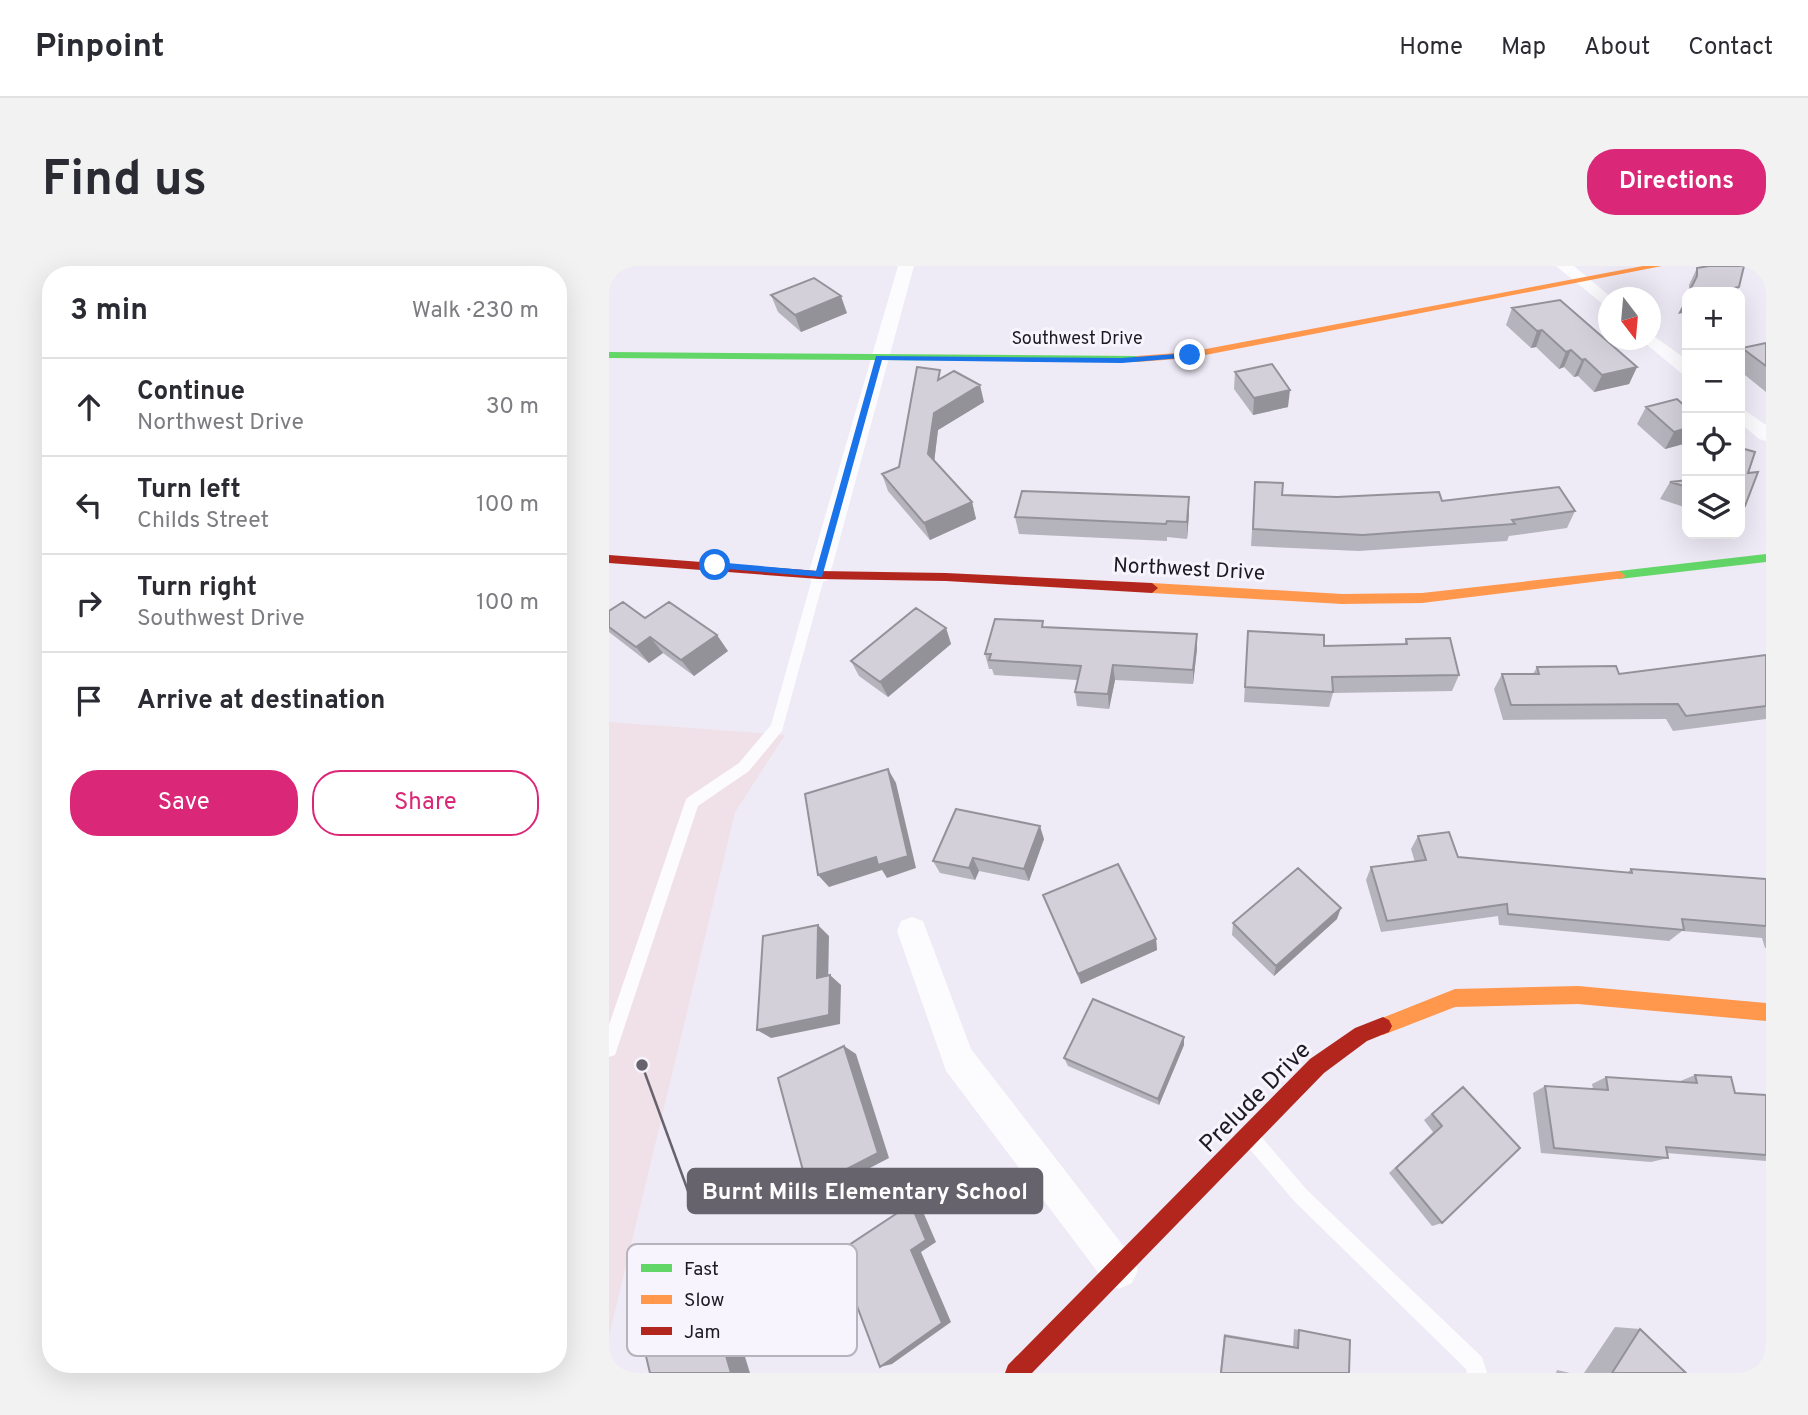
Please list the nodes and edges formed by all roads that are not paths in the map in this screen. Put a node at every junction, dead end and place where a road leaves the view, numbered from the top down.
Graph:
1 (906, 266) edge
2 (1563, 266) edge
3 (1657, 266) edge
4 (1580, 280) junction
5 (1598, 295) edge
6 (1661, 348) edge
7 (609, 355) edge
8 (879, 358) junction
9 (1682, 365) edge
10 (1745, 417) edge
11 (1766, 435) edge
12 (1766, 558) edge
13 (609, 559) edge
14 (819, 575) junction
15 (912, 931) dead end
16 (1766, 1012) edge
17 (609, 1049) edge
18 (1249, 1135) junction
19 (1119, 1270) junction
20 (1016, 1373) edge
21 (1477, 1373) edge

1 - 8 street
2 - 4 street
3 - 4 street, Southwest Drive
4 - 5 street
4 - 8 street, Southwest Drive
6 - 9 street
7 - 8 street, Southwest Drive
8 - 14 street
10 - 11 street
12 - 14 street, Northwest Drive
13 - 14 street, Northwest Drive
14 - 17 lane
15 - 19 street
16 - 18 street, Prelude Drive
18 - 19 street, Prelude Drive
18 - 21 lane
19 - 20 street, Prelude Drive

